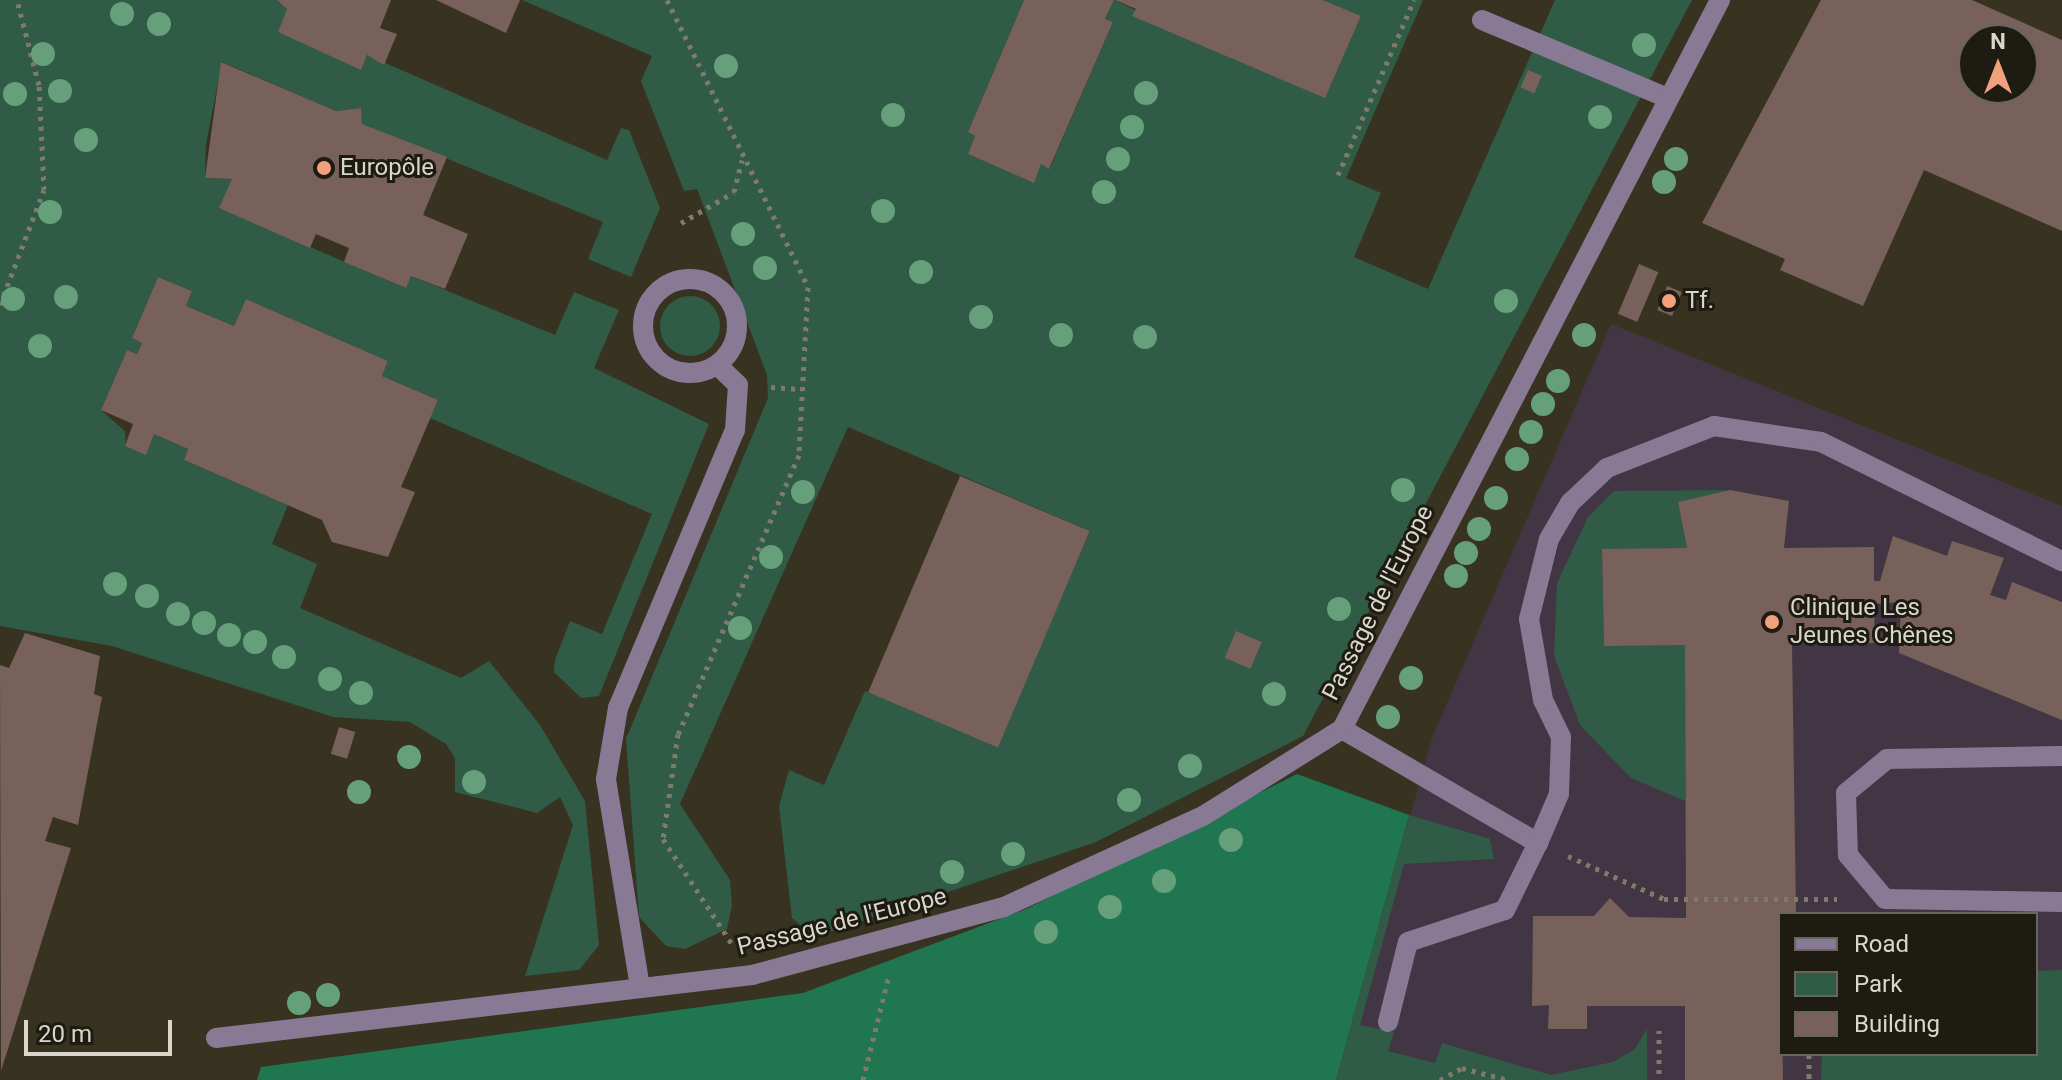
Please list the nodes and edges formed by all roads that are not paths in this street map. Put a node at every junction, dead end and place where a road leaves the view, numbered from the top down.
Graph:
1 (1720, 0) edge
2 (1482, 20) dead end
3 (1668, 98) junction
4 (718, 366) junction
5 (2062, 561) edge
6 (1342, 729) junction
7 (2062, 756) edge
8 (1538, 843) junction
9 (2062, 902) edge
10 (640, 987) junction
11 (1388, 1022) dead end
12 (216, 1038) dead end

1 - 3 lane, Passage de l'Europe
2 - 3 lane
3 - 6 lane, Passage de l'Europe
4 - 4 lane
4 - 10 lane
5 - 8 lane
6 - 8 lane
6 - 10 lane, Passage de l'Europe
7 - 9 lane
8 - 11 lane
10 - 12 lane, Passage de l'Europe

